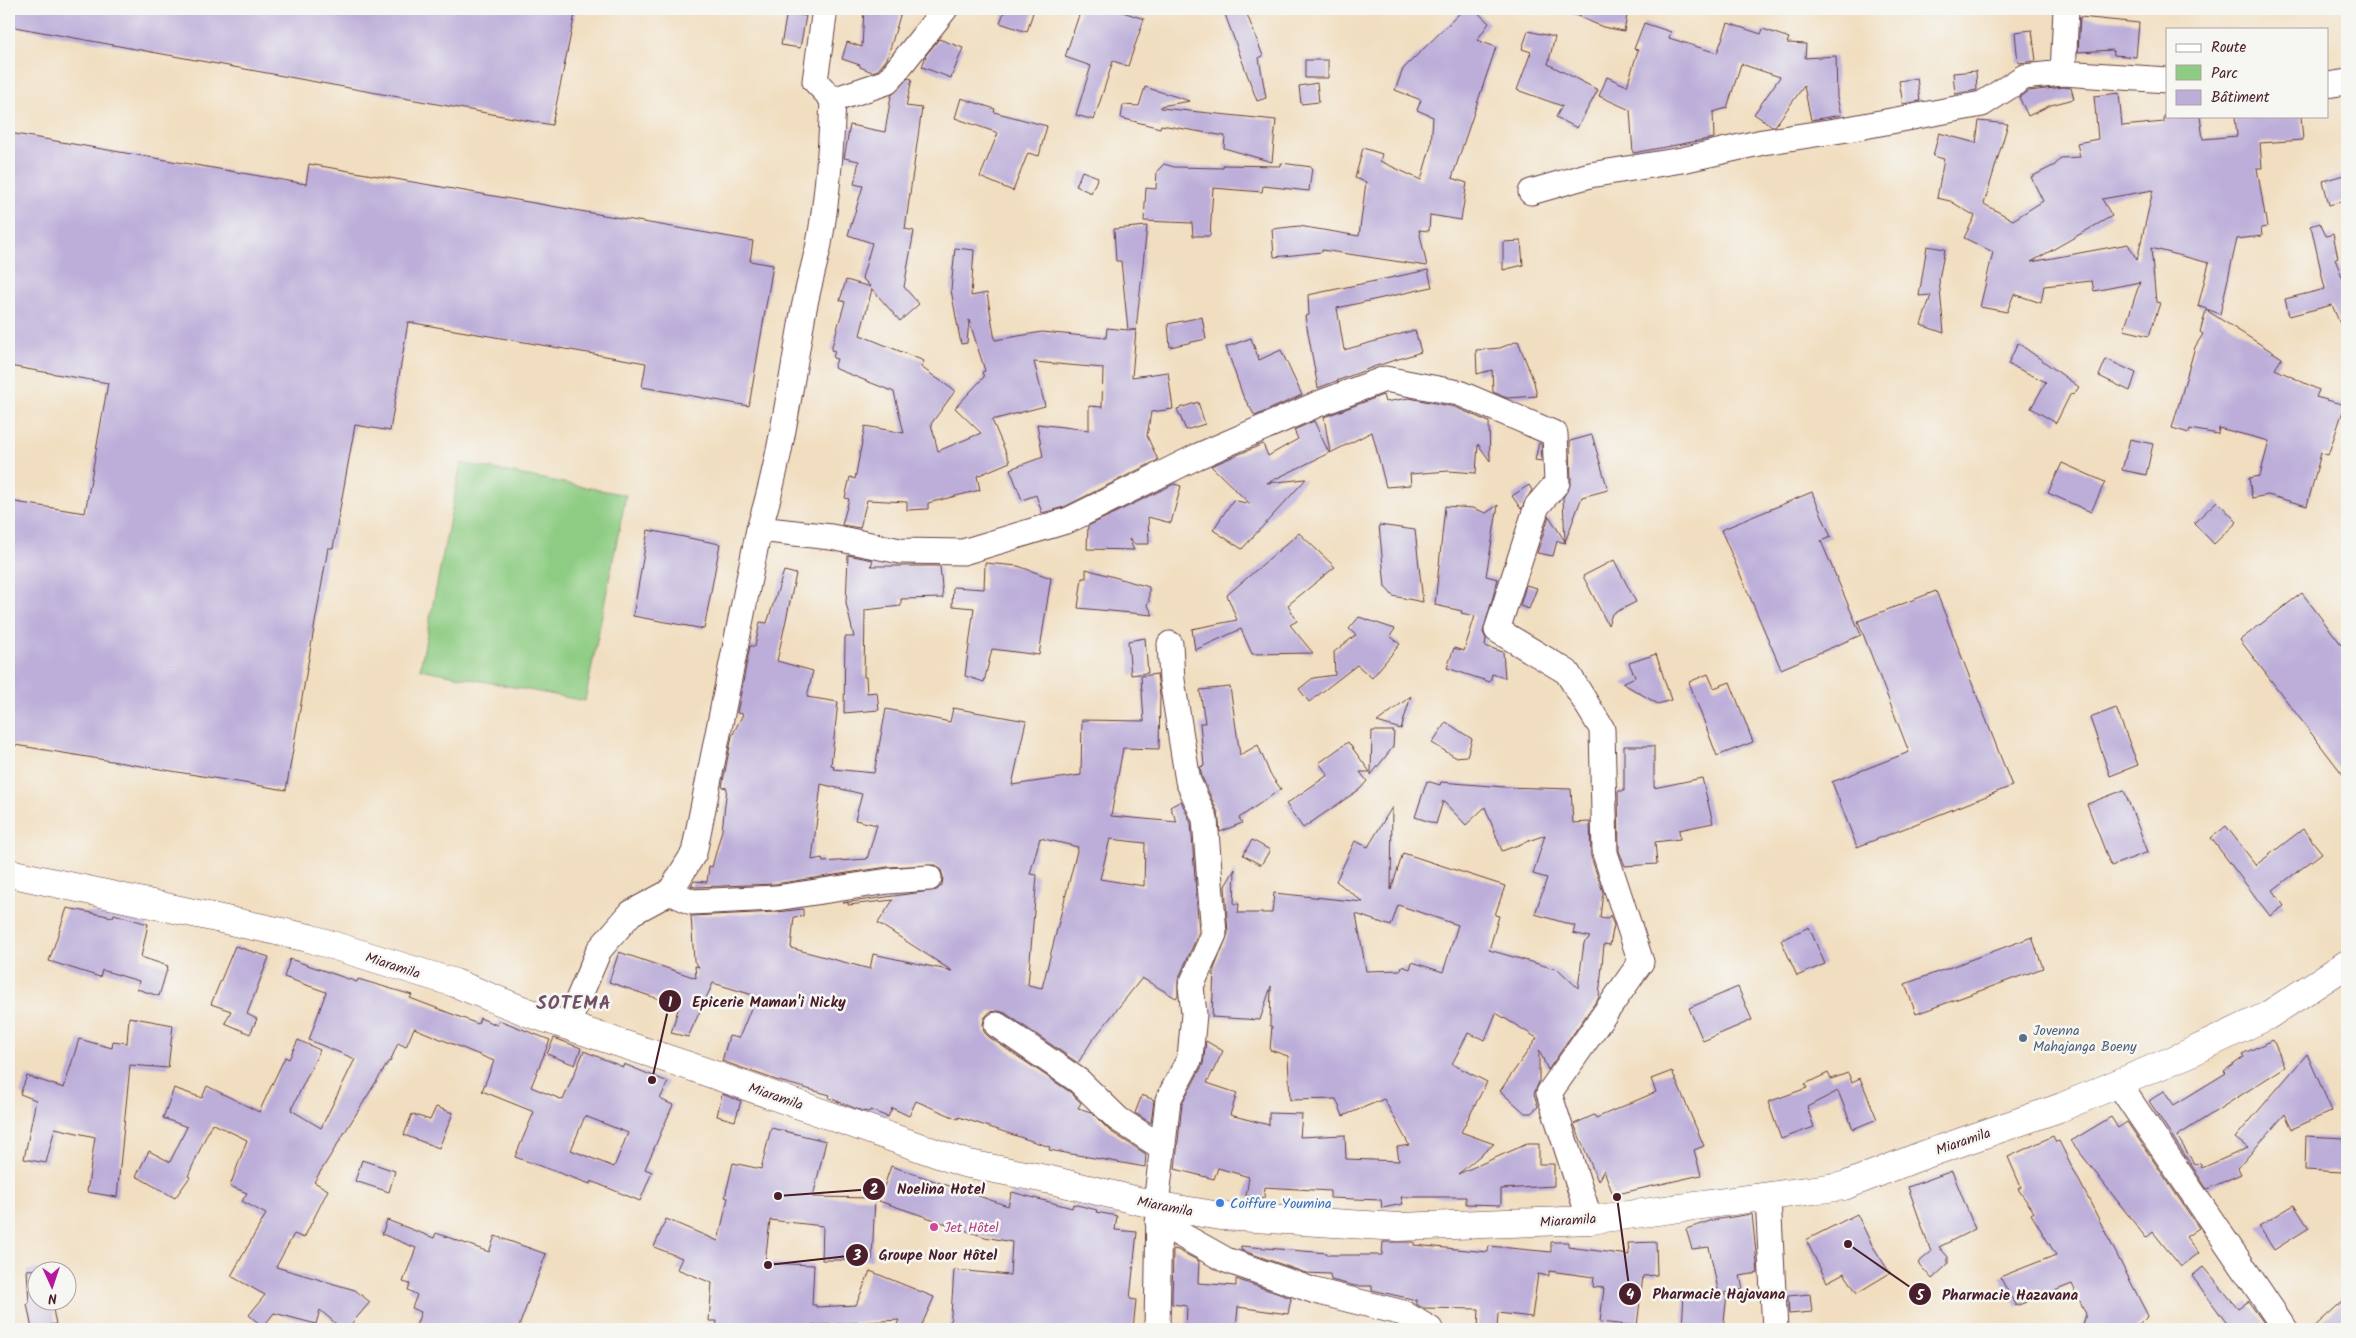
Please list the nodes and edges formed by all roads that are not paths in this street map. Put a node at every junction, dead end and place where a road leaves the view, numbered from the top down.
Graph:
1 (825, 9) edge
2 (945, 9) edge
3 (2066, 9) edge
4 (2063, 73) junction
5 (2166, 80) edge
6 (2347, 82) edge
7 (2328, 85) edge
8 (833, 100) junction
9 (1532, 192) dead end
10 (759, 530) junction
11 (1170, 644) dead end
12 (9, 873) edge
13 (929, 878) dead end
14 (670, 892) junction
15 (2347, 964) edge
16 (997, 1025) dead end
17 (567, 1026) junction
18 (2118, 1083) junction
19 (1163, 1148) junction
20 (1768, 1198) junction
21 (1158, 1211) junction
22 (1590, 1220) junction
23 (1158, 1329) edge
24 (1430, 1329) edge
25 (1775, 1329) edge
26 (2285, 1329) edge

1 - 8 street
2 - 8 street
3 - 4 street
4 - 5 street
4 - 9 street
6 - 7 street
8 - 10 street
10 - 14 street
10 - 22 street
11 - 19 street
12 - 17 main road, Miaramila
13 - 14 street
14 - 17 street
15 - 18 main road, Miaramila
16 - 19 street
17 - 21 main road, Miaramila
18 - 20 main road, Miaramila
18 - 26 street
19 - 21 street
20 - 22 main road, Miaramila
20 - 25 street
21 - 22 main road, Miaramila
21 - 23 street
21 - 24 street

